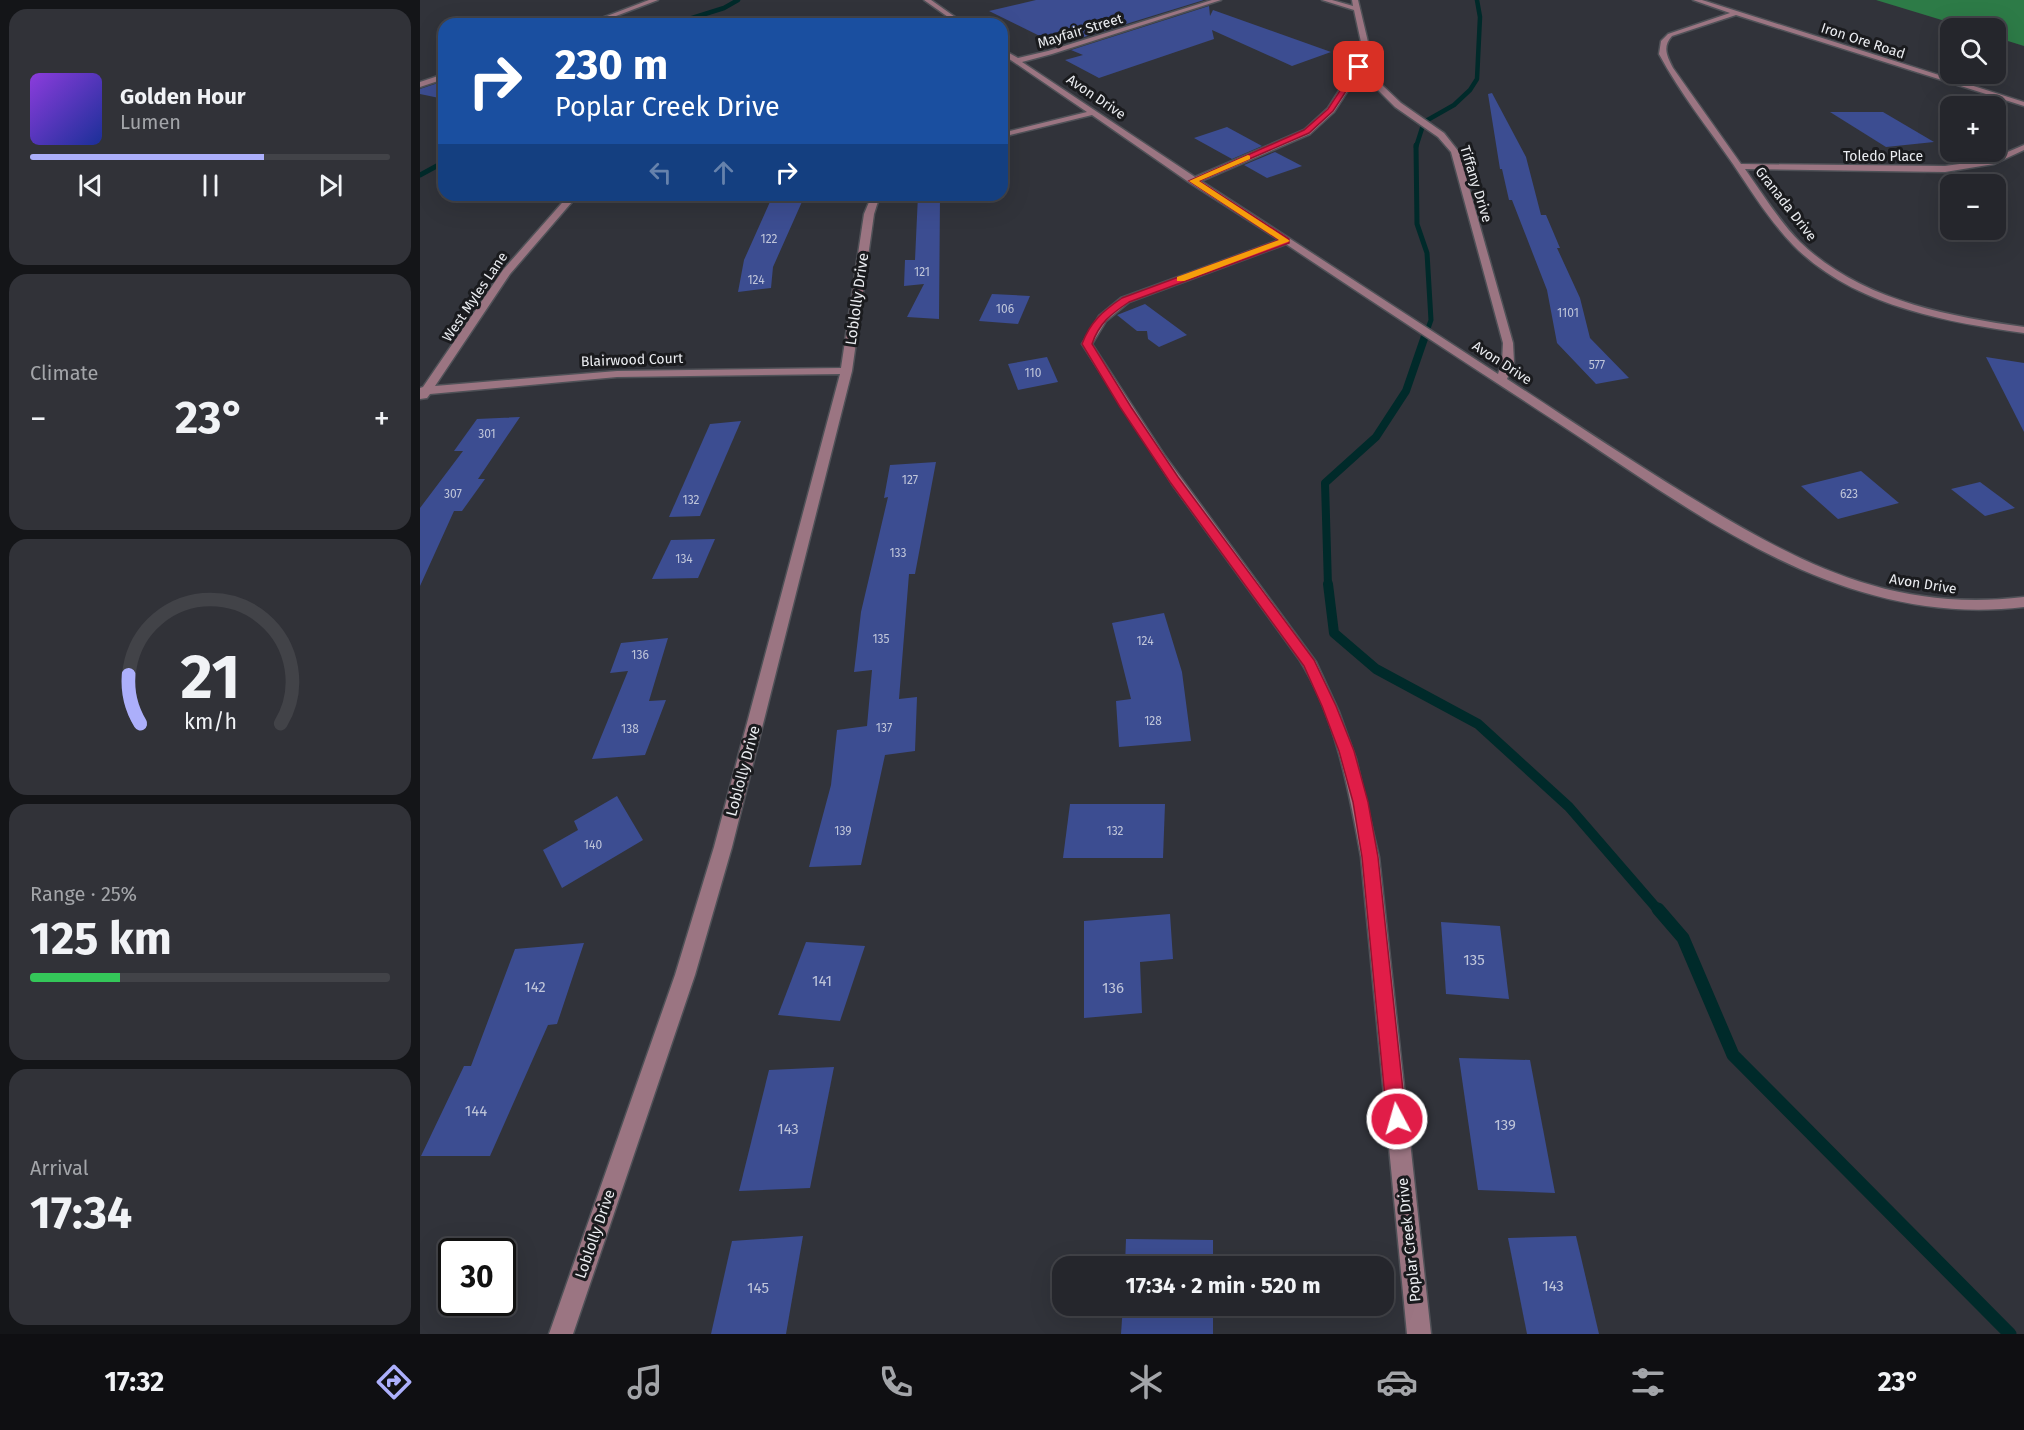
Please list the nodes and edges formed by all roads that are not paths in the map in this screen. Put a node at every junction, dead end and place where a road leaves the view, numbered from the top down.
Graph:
1 (655, 0) edge
2 (927, 0) edge
3 (1218, 0) edge
4 (1325, 0) edge
5 (1695, 0) edge
6 (1356, 5) edge
7 (1735, 12) junction
8 (606, 18) edge
9 (953, 18) edge
10 (1008, 55) edge
11 (1016, 61) junction
12 (1359, 67) junction
13 (438, 78) edge
14 (420, 85) edge
15 (2024, 104) edge
16 (1093, 113) junction
17 (1008, 134) edge
18 (2024, 147) edge
19 (1738, 165) junction
20 (1193, 181) junction
21 (569, 201) edge
22 (874, 201) edge
23 (1286, 241) junction
24 (2024, 330) edge
25 (846, 371) junction
26 (1501, 380) junction
27 (422, 394) edge
28 (2024, 602) edge
29 (561, 1334) edge
30 (1419, 1334) edge

1 - 8 street
2 - 9 street
3 - 11 street, Mayfair Street
4 - 6 street
5 - 7 street, Iron Ore Road
6 - 12 street
7 - 15 street, Iron Ore Road
7 - 19 street, Granada Drive
10 - 11 street, Avon Drive
11 - 16 street, Avon Drive
12 - 20 street
12 - 26 street, Tiffany Drive
13 - 14 street
16 - 17 street
16 - 20 street, Avon Drive
18 - 19 street, Toledo Place
19 - 24 street, Granada Drive
20 - 23 street, Avon Drive
21 - 27 street, West Myles Lane
22 - 25 street, Loblolly Drive
23 - 26 street, Avon Drive
23 - 30 street, Poplar Creek Drive
25 - 27 street, Blairwood Court
25 - 29 street, Loblolly Drive
26 - 28 street, Avon Drive

